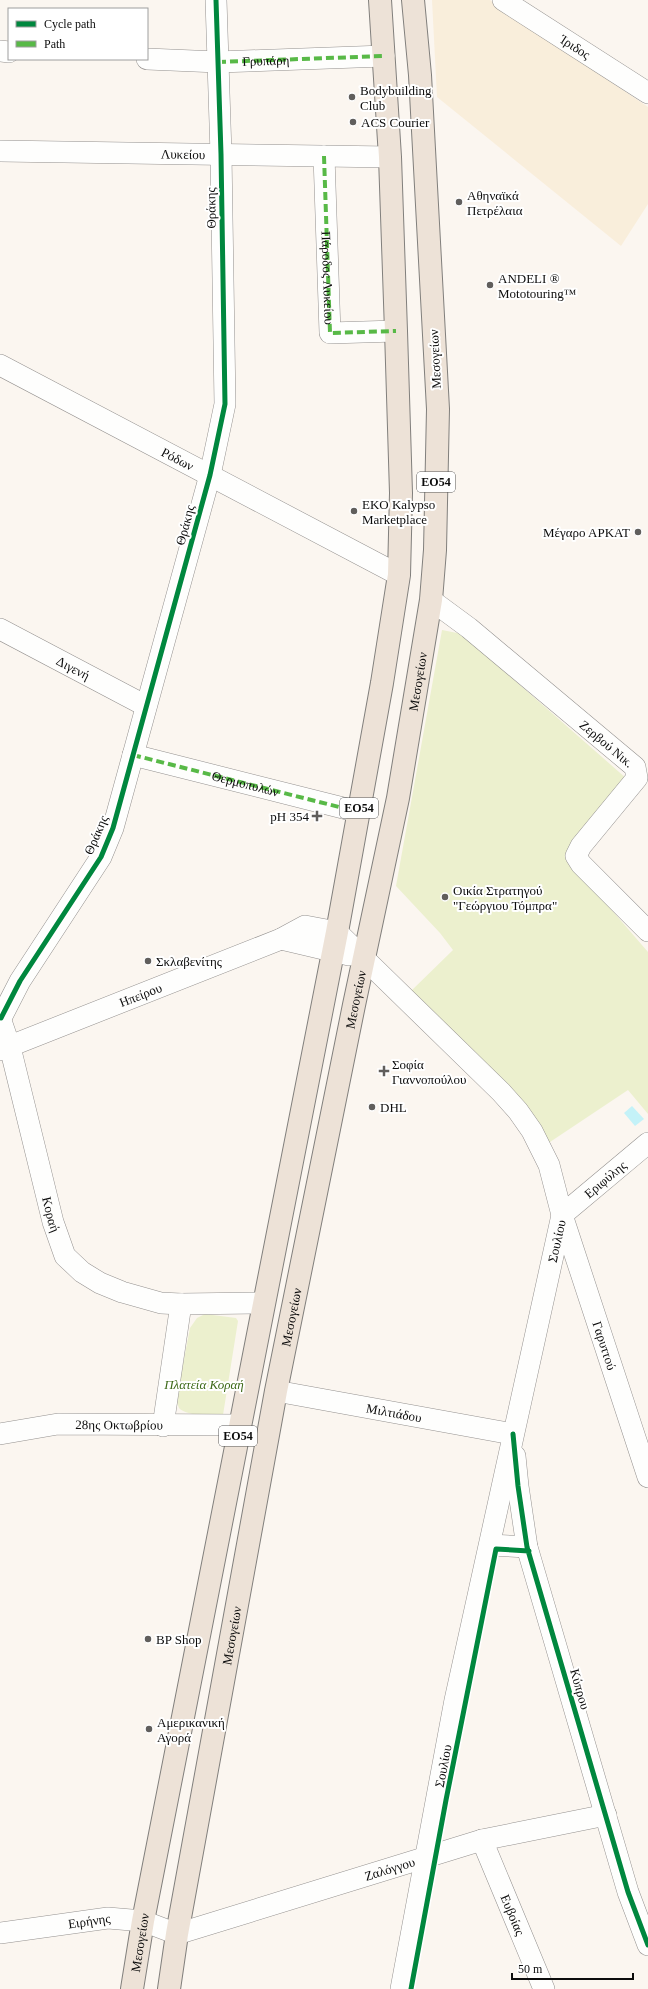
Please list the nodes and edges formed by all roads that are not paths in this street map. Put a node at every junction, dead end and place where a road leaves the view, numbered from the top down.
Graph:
1 (216, 0) edge
2 (380, 0) edge
3 (413, 0) edge
4 (503, 0) edge
5 (384, 56) junction
6 (148, 59) edge
7 (218, 62) junction
8 (648, 93) edge
9 (0, 151) edge
10 (221, 154) junction
11 (324, 156) junction
12 (390, 157) junction
13 (396, 330) junction
14 (0, 365) edge
15 (210, 476) junction
16 (399, 574) junction
17 (431, 600) junction
18 (0, 629) edge
19 (146, 706) junction
20 (133, 755) junction
21 (359, 812) junction
22 (648, 931) edge
23 (335, 942) junction
24 (363, 958) junction
25 (1, 1018) edge
26 (5, 1048) edge
27 (648, 1143) edge
28 (562, 1215) junction
29 (264, 1302) junction
30 (181, 1304) junction
31 (276, 1391) junction
32 (240, 1425) junction
33 (163, 1426) junction
34 (0, 1434) edge
35 (513, 1434) junction
36 (648, 1477) edge
37 (490, 1545) junction
38 (528, 1547) junction
39 (606, 1815) junction
40 (482, 1840) junction
41 (426, 1858) junction
42 (143, 1921) junction
43 (0, 1933) edge
44 (177, 1934) junction
45 (648, 1945) edge
46 (132, 1989) edge
47 (169, 1989) edge
48 (401, 1989) edge
49 (544, 1989) edge

1 - 7 street, Θράκης
2 - 5 main road, Μεσογείων / ΕΟ54
3 - 17 main road, Μεσογείων / ΕΟ54
4 - 8 street, Ίριδος
5 - 7 street, Γρυπάρη
5 - 12 main road, Μεσογείων / ΕΟ54
6 - 7 street, Γρυπάρη
7 - 10 street, Θράκης
9 - 10 street, Λυκείου
10 - 11 street, Λυκείου
10 - 15 street, Θράκης
11 - 12 street, Λυκείου
11 - 13 street, Πάροδος Λυκείου
12 - 13 main road, Μεσογείων / ΕΟ54
13 - 16 main road, Μεσογείων / ΕΟ54
14 - 15 street, Ρόδων
15 - 16 street, Ρόδων
15 - 19 street, Θράκης
16 - 21 main road, Μεσογείων / ΕΟ54
17 - 22 street, Ζερβού Νικ.
17 - 24 main road, Μεσογείων / ΕΟ54
18 - 19 street, Διγενή
19 - 20 street, Θράκης
20 - 21 street, Θερμοπυλών
20 - 25 street, Θράκης
21 - 23 main road, Μεσογείων / ΕΟ54
23 - 24 street, Ηπείρου
23 - 26 street, Ηπείρου
23 - 29 main road, Μεσογείων / ΕΟ54
24 - 28 street, Σουλίου
24 - 31 main road, Μεσογείων / ΕΟ54
25 - 26 street, Κοραή
26 - 30 street, Κοραή
27 - 28 street, Εριφύλης
28 - 35 street, Σουλίου
28 - 36 street, Γαρυττού
29 - 30 street, Κοραή
29 - 32 main road, Μεσογείων / ΕΟ54
30 - 33 street
31 - 35 street, Μιλτιάδου
31 - 44 main road, Μεσογείων / ΕΟ54
32 - 33 street, 28ης Οκτωβρίου
32 - 42 main road, Μεσογείων / ΕΟ54
33 - 34 street, 28ης Οκτωβρίου
35 - 37 street, Σουλίου
35 - 38 street, Κύπρου
37 - 38 street
37 - 41 street, Σουλίου
38 - 39 street, Κύπρου
39 - 40 street, Ζαλόγγου
39 - 45 street, Κύπρου
40 - 41 street, Ζαλόγγου
40 - 49 street, Ευβοίας
41 - 44 street, Ζαλόγγου
41 - 48 street, Σουλίου
42 - 43 street, Ειρήνης
42 - 44 street, Ειρήνης
42 - 46 main road, Μεσογείων / ΕΟ54
44 - 47 main road, Μεσογείων / ΕΟ54

